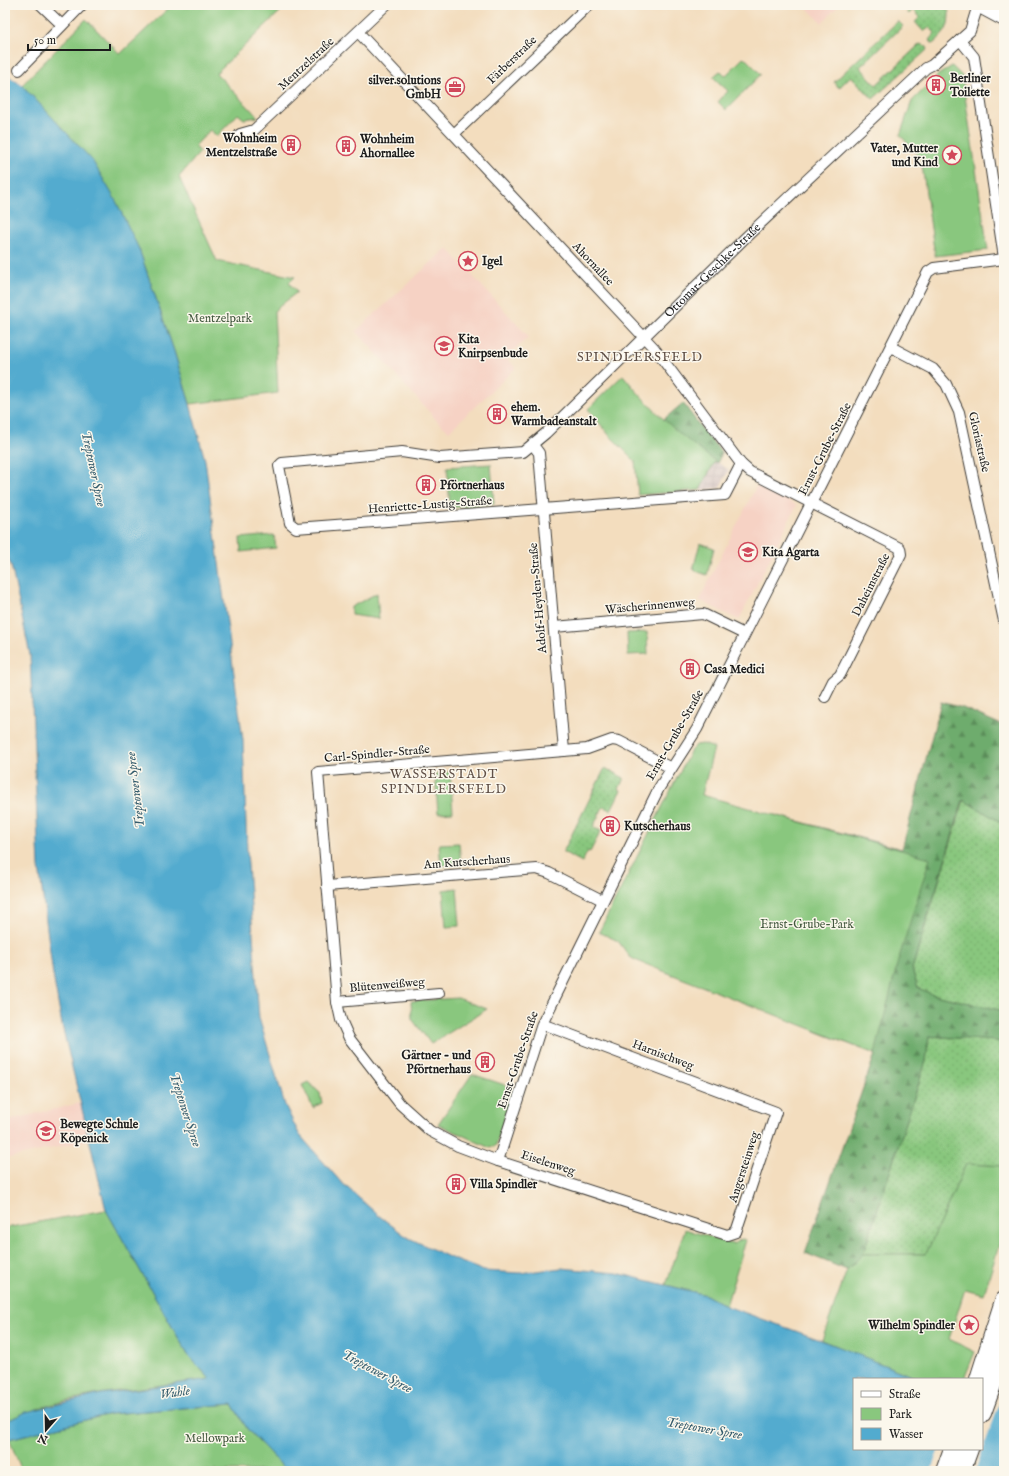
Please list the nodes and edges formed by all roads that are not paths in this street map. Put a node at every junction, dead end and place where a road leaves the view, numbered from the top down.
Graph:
1 (41, 5) edge
2 (82, 5) edge
3 (386, 5) edge
4 (589, 5) edge
5 (978, 5) edge
6 (1004, 18) edge
7 (62, 25) junction
8 (358, 32) junction
9 (960, 40) junction
10 (19, 70) dead end
11 (240, 134) dead end
12 (454, 134) junction
13 (1004, 258) edge
14 (643, 337) junction
15 (891, 347) junction
16 (533, 445) junction
17 (406, 452) joint
18 (741, 464) junction
19 (813, 502) junction
20 (544, 510) junction
21 (1004, 621) edge
22 (554, 627) junction
23 (744, 634) junction
24 (825, 697) dead end
25 (564, 751) junction
26 (671, 768) junction
27 (327, 886) junction
28 (602, 900) junction
29 (439, 993) dead end
30 (337, 1002) junction
31 (542, 1024) junction
32 (375, 1074) joint
33 (776, 1112) joint
34 (498, 1161) junction
35 (736, 1232) joint
36 (1004, 1301) edge
37 (1004, 1352) edge
38 (985, 1377) edge
39 (983, 1401) edge
40 (953, 1450) edge
41 (969, 1450) edge
42 (945, 1471) edge
43 (961, 1471) edge

1 - 7 street
2 - 7 street
3 - 8 street, Mentzelstraße
4 - 12 street, Färberstraße
5 - 6 main road
5 - 9 street, Ottomar-Geschke-Straße
7 - 10 street
8 - 11 street, Mentzelstraße
8 - 12 street, Ahornallee
9 - 13 street, Ernst-Grube-Straße
9 - 14 street, Ottomar-Geschke-Straße
12 - 14 street, Ahornallee
13 - 15 street, Ernst-Grube-Straße
14 - 16 street, Ottomar-Geschke-Straße
14 - 18 street, Ahornallee
15 - 19 street, Ernst-Grube-Straße
15 - 21 street, Gloriastraße
16 - 17 street, Ottomar-Geschke-Straße
16 - 20 street, Adolf-Heyden-Straße
17 - 20 street, Henriette-Lustig-Straße
18 - 19 street, Ahornallee
18 - 20 street, Henriette-Lustig-Straße
19 - 23 street, Ernst-Grube-Straße
19 - 24 street, Daheimstraße
20 - 22 street, Adolf-Heyden-Straße
22 - 23 street, Wäscherinnenweg
22 - 25 street, Adolf-Heyden-Straße
23 - 26 street, Ernst-Grube-Straße
25 - 26 street, Carl-Spindler-Straße
25 - 27 street, Carl-Spindler-Straße
26 - 28 street, Ernst-Grube-Straße
27 - 28 street, Am Kutscherhaus
27 - 30 street, Carl-Spindler-Straße
28 - 31 street, Ernst-Grube-Straße
29 - 30 street, Blütenweißweg
30 - 32 street, Carl-Spindler-Straße
31 - 33 street, Harnischweg
31 - 34 street, Ernst-Grube-Straße
32 - 34 street, Eiselenweg
33 - 35 street, Angersteinweg
34 - 35 street, Eiselenweg
36 - 38 highway
37 - 38 highway
38 - 39 highway
40 - 42 highway
41 - 43 highway

